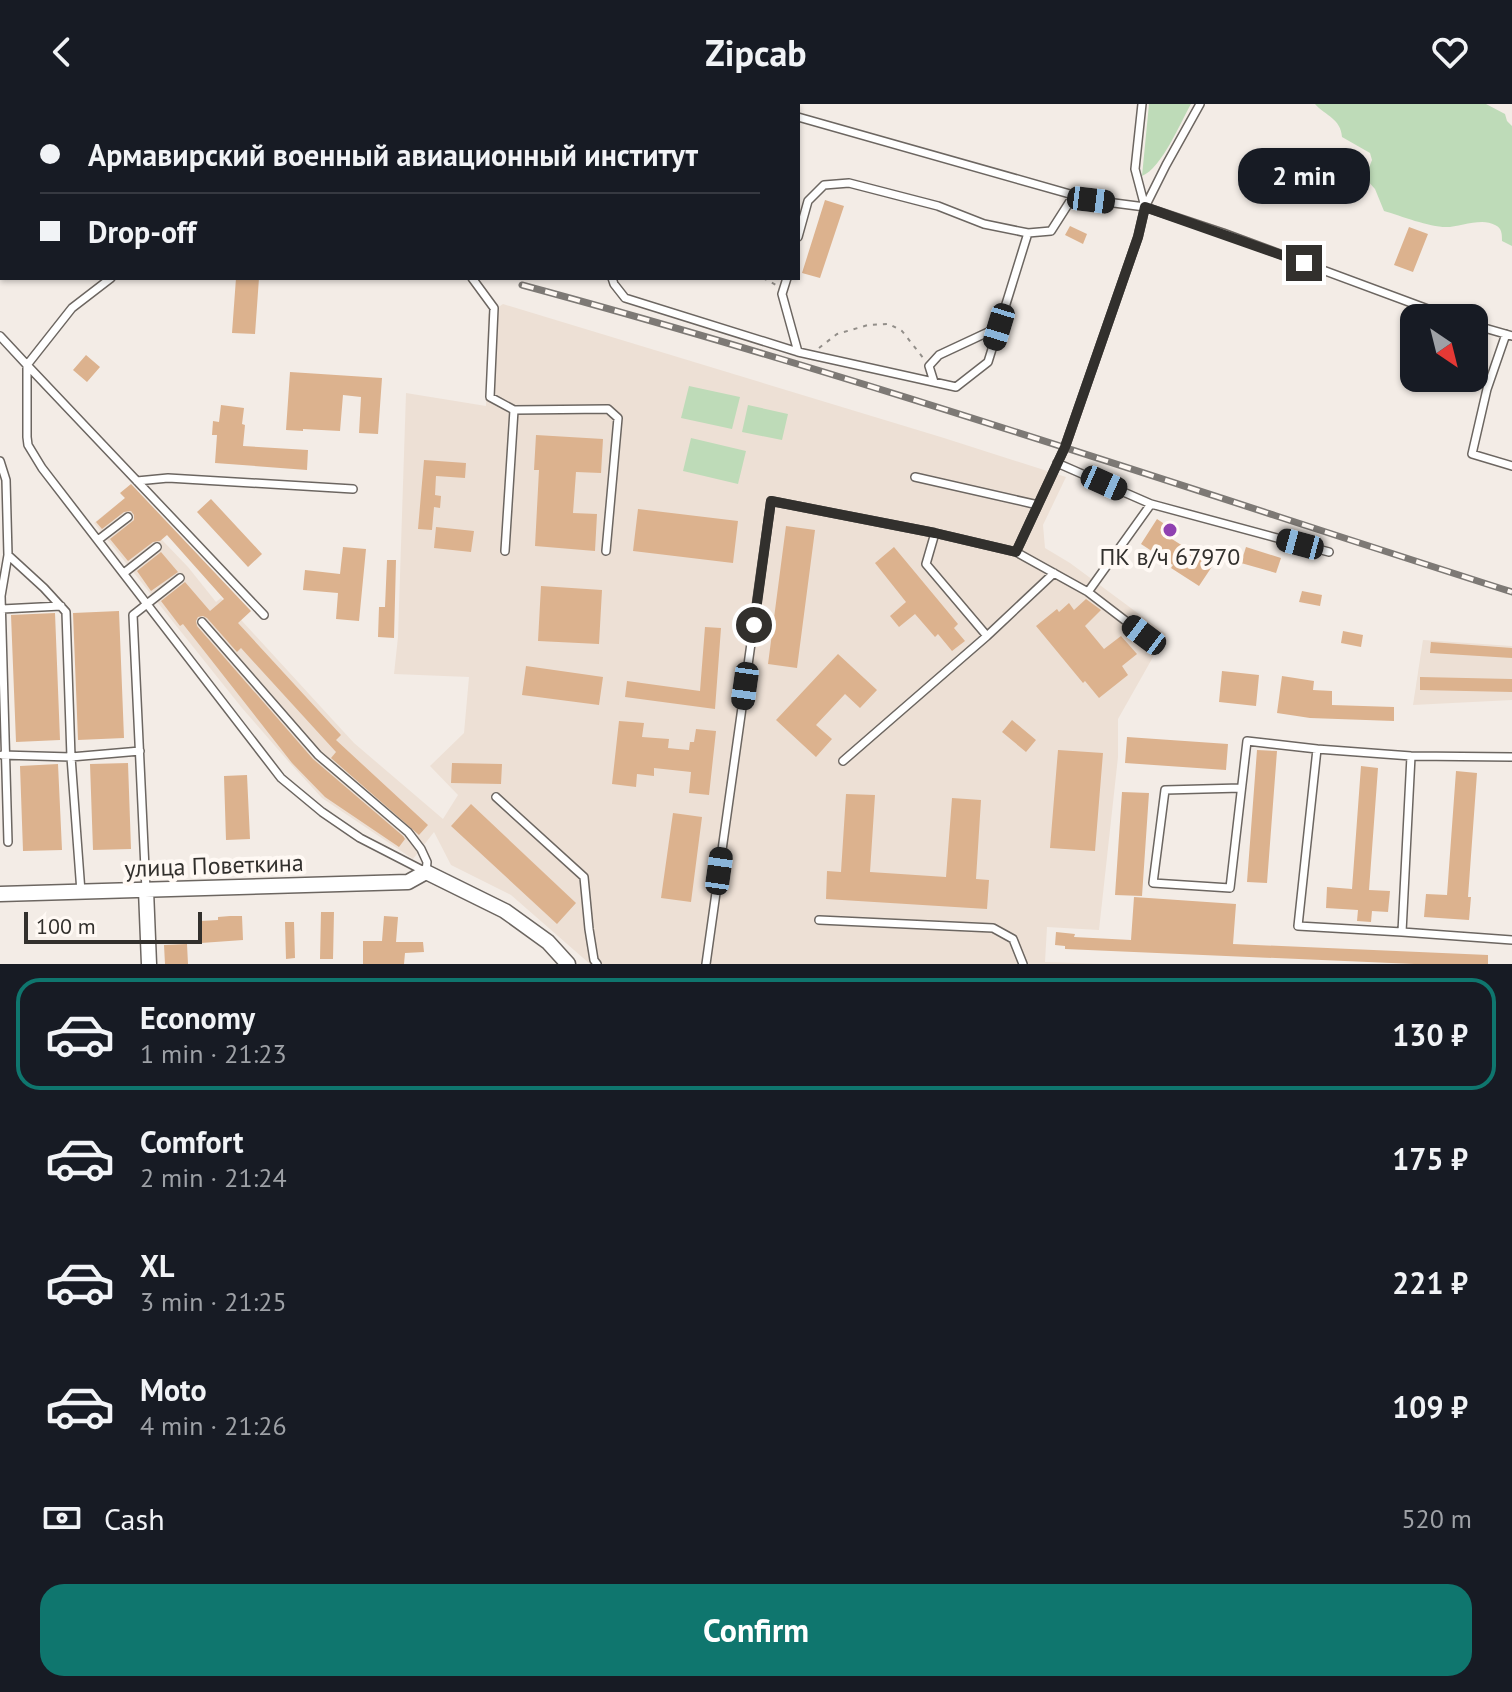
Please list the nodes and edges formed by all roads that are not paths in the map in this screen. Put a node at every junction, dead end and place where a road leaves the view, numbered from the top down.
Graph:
1 (1142, 104) edge
2 (1208, 104) edge
3 (1198, 108) edge
4 (800, 118) edge
5 (1074, 195) junction
6 (800, 197) edge
7 (808, 201) junction
8 (1145, 207) junction
9 (800, 230) edge
10 (1028, 233) junction
11 (108, 280) edge
12 (475, 280) edge
13 (613, 280) edge
14 (786, 280) edge
15 (1414, 304) edge
16 (999, 327) junction
17 (1488, 329) edge
18 (1509, 335) edge
19 (0, 336) edge
20 (798, 352) junction
21 (27, 365) junction
22 (934, 382) junction
23 (514, 410) junction
24 (0, 461) edge
25 (1057, 463) junction
26 (1512, 466) edge
27 (915, 477) dead end
28 (137, 481) junction
29 (353, 489) dead end
30 (1151, 504) junction
31 (1038, 505) junction
32 (128, 517) dead end
33 (935, 533) junction
34 (98, 540) junction
35 (157, 547) dead end
36 (505, 551) dead end
37 (606, 551) dead end
38 (1016, 552) junction
39 (1329, 552) dead end
40 (8, 555) junction
41 (124, 573) junction
42 (1054, 573) junction
43 (180, 578) dead end
44 (1088, 592) junction
45 (146, 605) junction
46 (61, 606) junction
47 (2, 609) edge
48 (264, 615) dead end
49 (202, 622) dead end
50 (1144, 635) dead end
51 (987, 636) junction
52 (1317, 749) junction
53 (140, 751) junction
54 (2, 755) edge
55 (1411, 756) junction
56 (71, 757) junction
57 (1512, 757) edge
58 (843, 761) dead end
59 (1241, 788) junction
60 (496, 797) dead end
61 (8, 842) dead end
62 (426, 872) junction
63 (146, 890) junction
64 (81, 892) junction
65 (0, 894) edge
66 (819, 920) dead end
67 (1402, 932) junction
68 (1512, 940) edge
69 (149, 964) edge
70 (568, 964) edge
71 (597, 964) edge
72 (706, 964) edge
73 (1023, 964) edge

1 - 8 lane
2 - 3 lane
3 - 8 lane
4 - 5 lane
5 - 8 lane
5 - 10 lane
6 - 7 lane
7 - 9 lane
7 - 10 lane
8 - 15 lane
8 - 25 lane
10 - 16 lane
11 - 21 lane
12 - 23 lane
13 - 20 lane
14 - 20 lane
16 - 22 lane
16 - 22 lane
17 - 18 lane
18 - 26 lane
19 - 21 lane
20 - 22 lane
21 - 28 lane
21 - 34 lane
23 - 36 lane
23 - 37 lane
24 - 40 lane
25 - 30 lane
25 - 31 lane
27 - 31 lane
28 - 29 lane
28 - 48 lane
30 - 39 lane
30 - 44 lane
31 - 38 lane
32 - 34 lane
33 - 38 lane
33 - 51 lane
33 - 72 lane
34 - 41 lane
35 - 41 lane
38 - 42 lane
40 - 46 lane
40 - 47 lane
41 - 45 lane
42 - 44 lane
42 - 51 lane
43 - 45 lane
44 - 50 lane
45 - 53 lane
45 - 62 lane
46 - 47 lane
46 - 56 lane
47 - 54 lane
49 - 62 lane
51 - 58 lane
52 - 55 lane
52 - 59 lane
52 - 67 lane
53 - 56 lane
53 - 63 lane
54 - 56 lane
54 - 61 lane
55 - 57 lane
55 - 67 lane
56 - 64 lane
59 - 59 lane
60 - 71 lane
62 - 63 street, улица Поветкина
62 - 70 street
63 - 64 street, улица Поветкина
63 - 69 street
64 - 65 street, улица Поветкина
66 - 73 lane
67 - 68 lane

